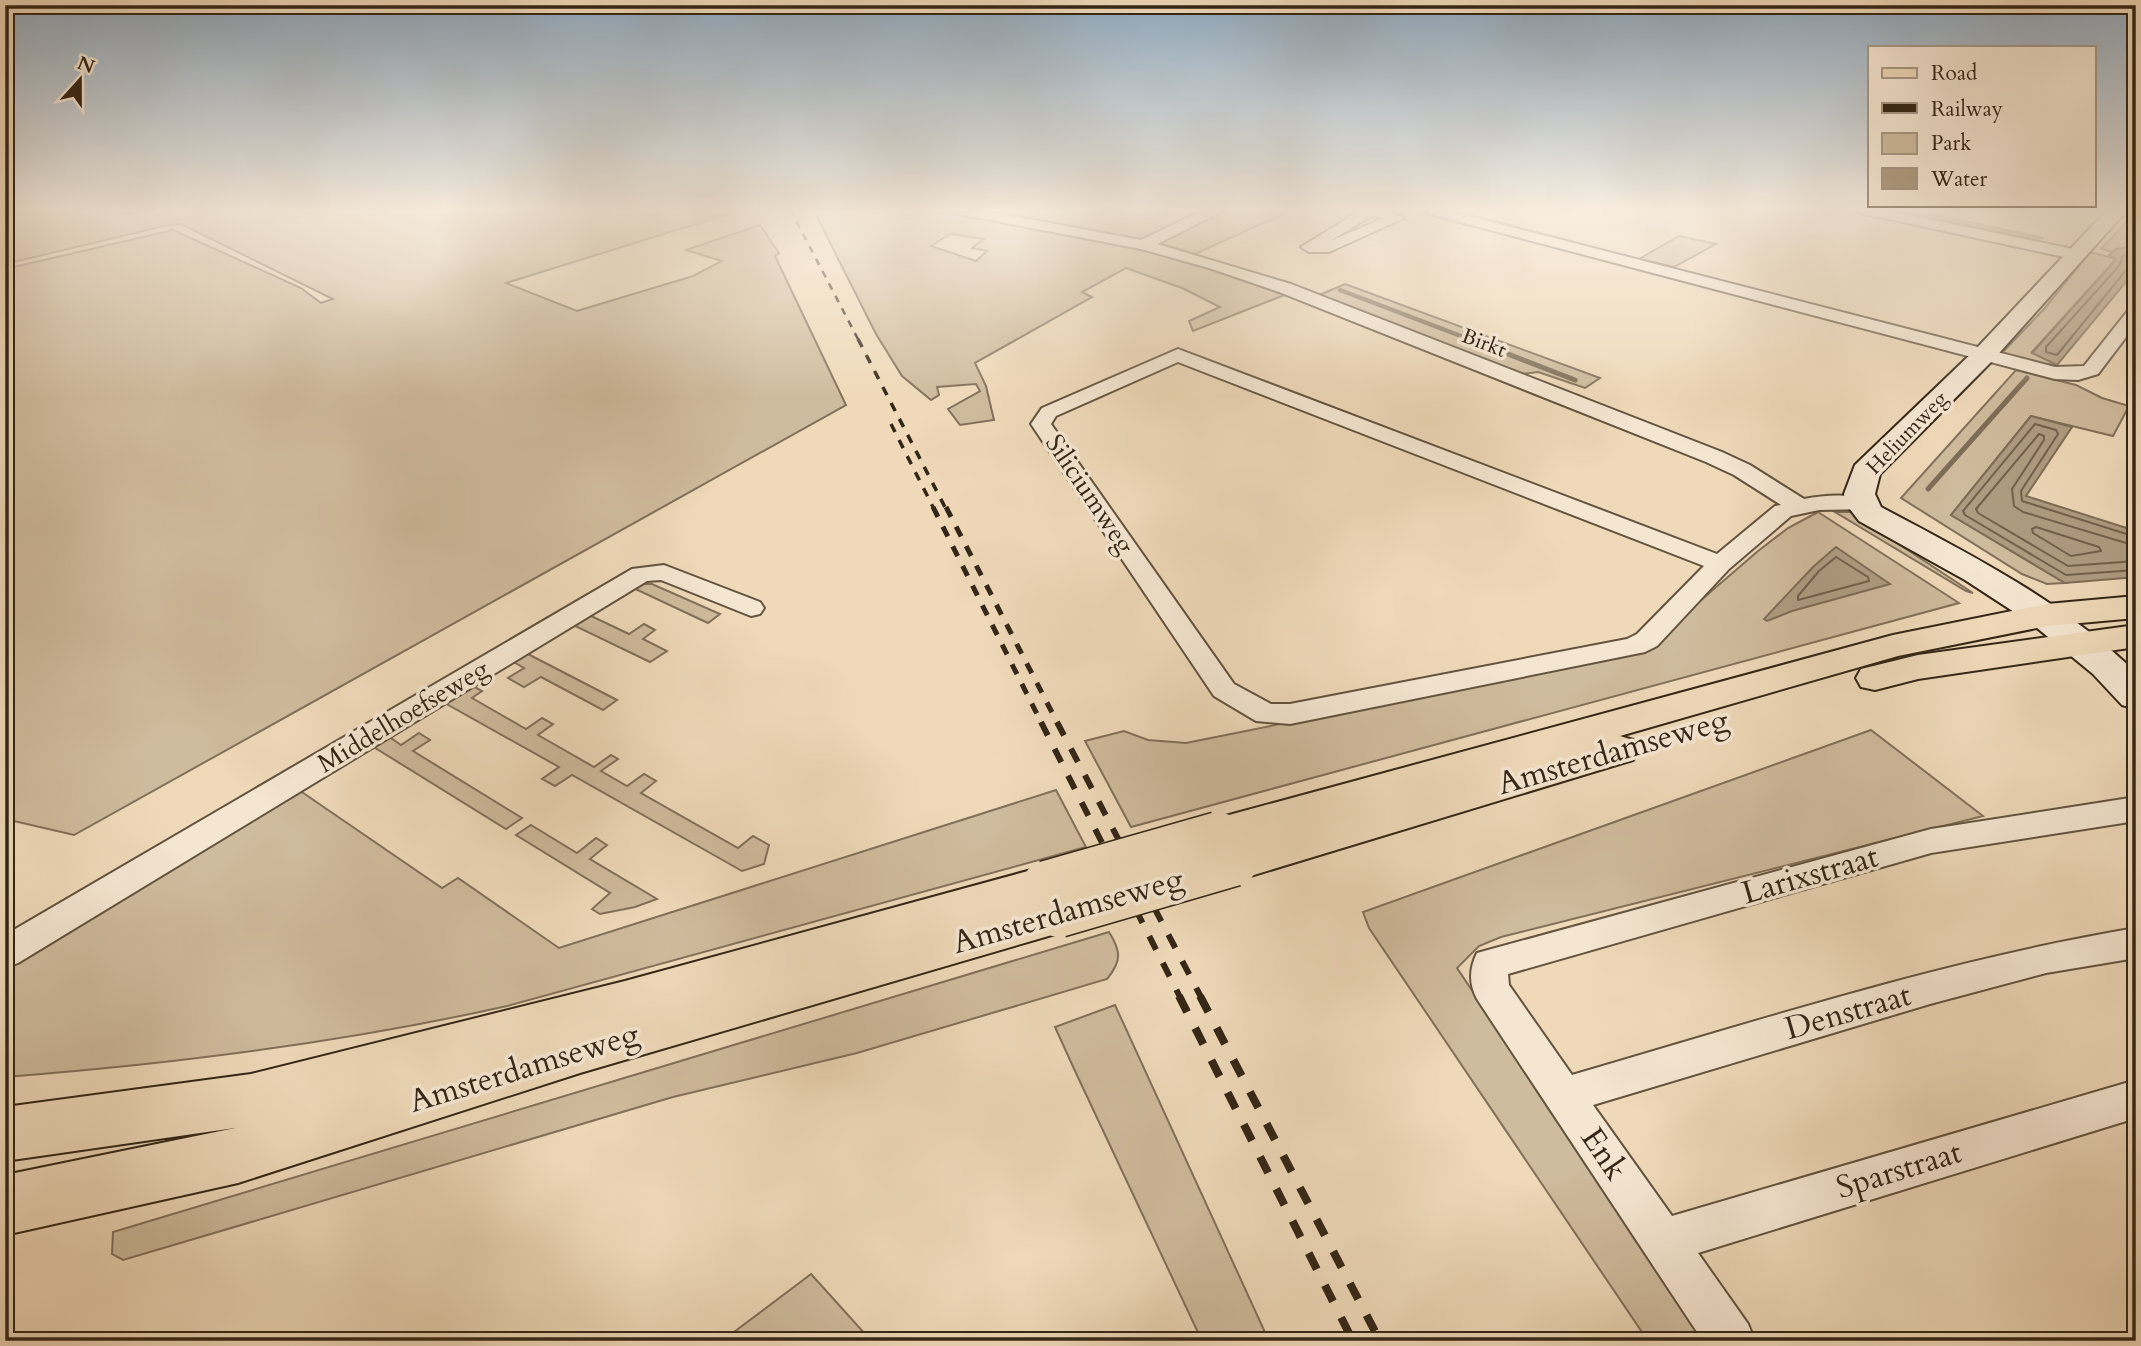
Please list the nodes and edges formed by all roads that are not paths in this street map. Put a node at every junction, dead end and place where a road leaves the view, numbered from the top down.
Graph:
1 (1232, 272) edge
2 (1665, 272) edge
3 (2062, 272) edge
4 (2136, 312) edge
5 (1983, 356) junction
6 (1860, 504) junction
7 (1800, 507) junction
8 (1720, 564) junction
9 (2136, 607) edge
10 (751, 608) dead end
11 (2047, 615) junction
12 (2136, 636) edge
13 (2083, 643) junction
14 (2136, 696) edge
15 (2136, 809) edge
16 (1226, 849) junction
17 (1053, 899) junction
18 (65, 919) junction
19 (2136, 943) edge
20 (5, 953) edge
21 (1490, 964) joint
22 (5, 966) edge
23 (1564, 1095) junction
24 (2136, 1099) edge
25 (5, 1135) edge
26 (5, 1205) edge
27 (1663, 1241) junction
28 (1731, 1341) edge

1 - 7 street, Birkt
2 - 5 street
3 - 5 street, Heliumweg
4 - 5 street
5 - 6 street, Heliumweg
6 - 7 street, Siliciumweg
6 - 11 street, Heliumweg
7 - 8 street, Siliciumweg
8 - 8 street, Siliciumweg
9 - 11 main road, Amsterdamseweg
10 - 18 street, Middelhoefseweg
11 - 13 street, Heliumweg
11 - 16 main road, Amsterdamseweg
12 - 13 main road, Amsterdamseweg
13 - 14 street, Heliumweg
13 - 16 main road, Amsterdamseweg
15 - 21 street, Larixstraat
16 - 17 main road, Amsterdamseweg, bridge
17 - 25 main road, Amsterdamseweg
17 - 26 main road, Amsterdamseweg
18 - 20 street, Middelhoefseweg
18 - 22 street, Middelhoefseweg
19 - 23 street, Denstraat
21 - 23 street, Enk
23 - 27 street, Enk
24 - 27 street, Sparstraat
27 - 28 street, Enk

